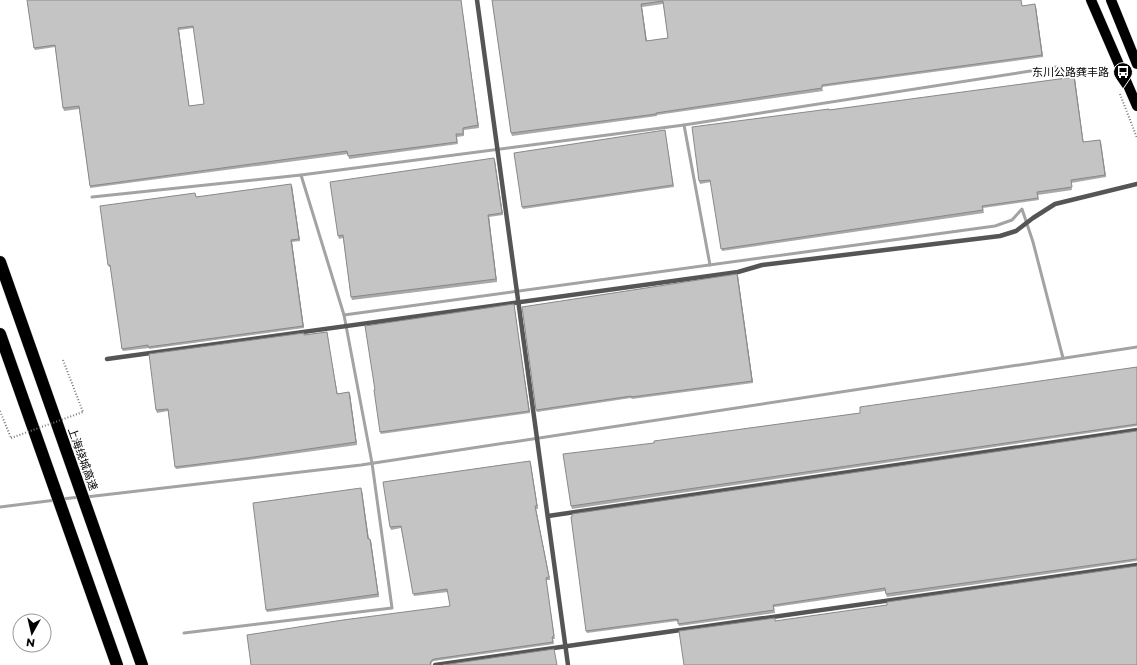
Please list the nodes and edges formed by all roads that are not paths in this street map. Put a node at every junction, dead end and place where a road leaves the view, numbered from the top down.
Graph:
1 (477, 0) edge
2 (1091, 0) edge
3 (1111, 0) edge
4 (1137, 64) edge
5 (1137, 106) edge
6 (1137, 184) edge
7 (0, 262) edge
8 (519, 302) junction
9 (0, 334) edge
10 (107, 359) dead end
11 (1137, 430) edge
12 (548, 516) junction
13 (1137, 565) edge
14 (566, 646) junction
15 (117, 665) edge
16 (142, 665) edge
17 (435, 665) edge
18 (568, 665) edge

1 - 8 lane
2 - 5 main road
3 - 4 main road
6 - 8 lane
7 - 16 highway, 上海绕城高速
8 - 10 lane
8 - 12 lane
9 - 15 highway
11 - 12 lane
12 - 14 lane
13 - 14 lane
14 - 17 lane
14 - 18 lane

